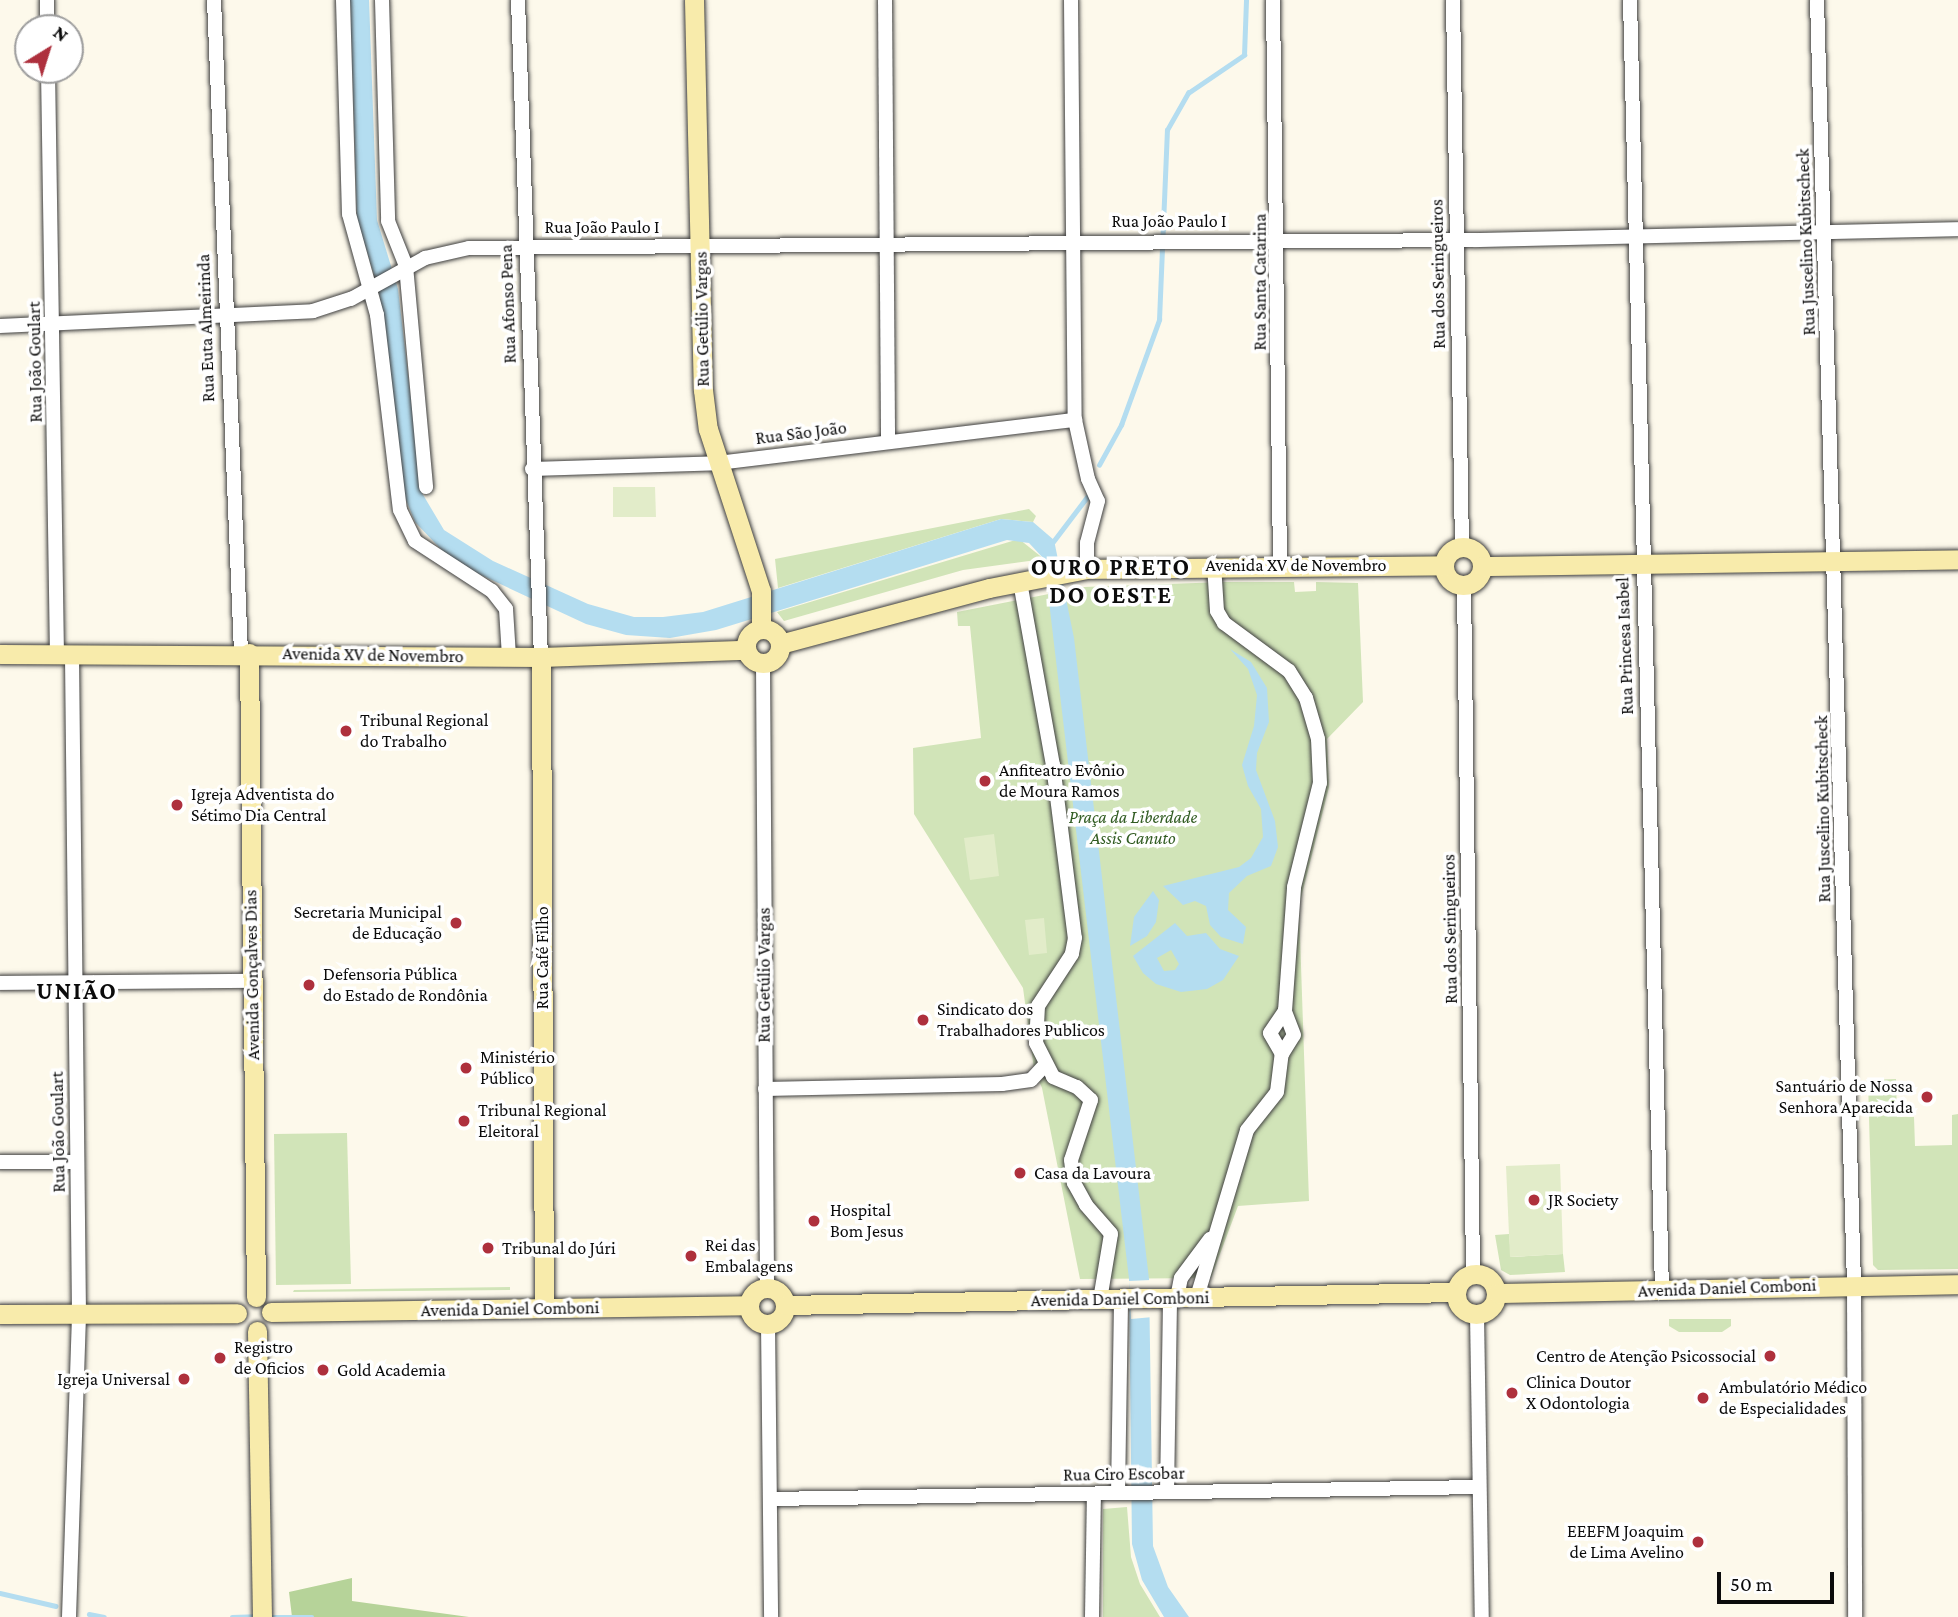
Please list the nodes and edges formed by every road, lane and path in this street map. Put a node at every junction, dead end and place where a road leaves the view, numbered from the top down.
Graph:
1 (215, 0) edge
2 (343, 0) edge
3 (382, 0) edge
4 (518, 0) edge
5 (694, 0) edge
6 (885, 0) edge
7 (1071, 0) edge
8 (1273, 0) edge
9 (1453, 0) edge
10 (1630, 0) edge
11 (1817, 0) edge
12 (48, 84) edge
13 (1958, 229) edge
14 (1826, 232) junction
15 (1635, 235) junction
16 (1074, 240) junction
17 (1279, 240) junction
18 (1457, 240) junction
19 (888, 243) junction
20 (526, 247) junction
21 (701, 247) junction
22 (387, 278) junction
23 (224, 318) junction
24 (54, 325) junction
25 (0, 327) edge
26 (1075, 421) junction
27 (888, 442) junction
28 (718, 463) junction
29 (532, 469) junction
30 (426, 487) dead end
31 (1462, 547) junction
32 (1958, 559) edge
33 (1836, 561) junction
34 (1641, 562) junction
35 (1280, 564) junction
36 (1214, 565) junction
37 (1444, 565) junction
38 (1482, 566) junction
39 (1087, 569) junction
40 (1020, 582) junction
41 (1464, 585) junction
42 (540, 608) joint
43 (762, 623) junction
44 (779, 644) junction
45 (746, 650) junction
46 (245, 653) junction
47 (0, 654) edge
48 (64, 654) junction
49 (509, 657) junction
50 (541, 657) junction
51 (763, 663) junction
52 (75, 981) junction
53 (251, 981) junction
54 (0, 983) edge
55 (1285, 1011) junction
56 (1282, 1054) junction
57 (1044, 1066) junction
58 (765, 1089) junction
59 (0, 1162) edge
60 (77, 1162) junction
61 (1216, 1231) junction
62 (1474, 1273) junction
63 (1958, 1284) edge
64 (1854, 1285) junction
65 (767, 1288) junction
66 (1662, 1290) junction
67 (1456, 1292) junction
68 (1497, 1293) junction
69 (256, 1297) junction
70 (1174, 1298) junction
71 (1125, 1299) junction
72 (1100, 1300) junction
73 (749, 1305) junction
74 (785, 1305) junction
75 (544, 1308) junction
76 (237, 1312) junction
77 (271, 1312) junction
78 (0, 1314) edge
79 (79, 1314) junction
80 (1477, 1314) junction
81 (768, 1323) junction
82 (257, 1331) junction
83 (1479, 1487) junction
84 (1161, 1492) junction
85 (1124, 1493) junction
86 (1094, 1494) junction
87 (770, 1499) junction
88 (262, 1611) edge
89 (69, 1613) edge
90 (771, 1617) edge
91 (1092, 1617) edge
92 (1482, 1617) edge
93 (1855, 1617) edge

1 - 23 street, Rua Euta Almeirinda
2 - 22 street
3 - 22 street
4 - 20 street, Rua Afonso Pena
5 - 21 street, Rua Getúlio Vargas
6 - 19 street
7 - 16 street
8 - 17 street, Rua Santa Catarina
9 - 18 street, Rua dos Seringueiros
10 - 15 street, Rua Princesa Isabel
11 - 14 street, Rua Juscelino Kubitscheck
12 - 24 street, Rua João Goulart
13 - 14 street, Rua João Paulo I
14 - 15 street, Rua João Paulo I
14 - 33 street, Rua Juscelino Kubitscheck
15 - 18 street, Rua João Paulo I
15 - 34 street, Rua Princesa Isabel
16 - 17 street, Rua João Paulo I
16 - 19 street, Rua João Paulo I
16 - 26 street
17 - 18 street, Rua João Paulo I
17 - 35 street, Rua Santa Catarina
18 - 31 street, Rua dos Seringueiros
19 - 21 street, Rua João Paulo I
19 - 27 street
20 - 21 street, Rua João Paulo I
20 - 22 street, Rua João Paulo I
20 - 29 street, Rua Afonso Pena
21 - 28 street, Rua Getúlio Vargas
22 - 23 street, Rua João Paulo I
22 - 30 street
22 - 49 street
23 - 24 street, Rua João Paulo I
23 - 46 street, Rua Euta Almeirinda
24 - 25 street, Rua João Paulo I
24 - 48 street, Rua João Goulart
26 - 27 street, Rua São João
26 - 39 street
27 - 28 street, Rua São João
28 - 29 street, Rua São João
28 - 43 street, Rua Getúlio Vargas
29 - 42 street, Rua Afonso Pena
31 - 37 street
31 - 38 street
32 - 33 street
33 - 34 street
33 - 64 street, Rua Juscelino Kubitscheck
34 - 38 street
34 - 66 street, Rua Princesa Isabel
35 - 36 street, Avenida XV de Novembro
35 - 37 street, Avenida XV de Novembro
36 - 39 street, Avenida XV de Novembro
36 - 55 street
37 - 41 street
38 - 41 street
39 - 40 street, Avenida XV de Novembro
40 - 44 street, Avenida XV de Novembro
40 - 57 street
41 - 62 street, Rua dos Seringueiros
42 - 50 street, Rua Café Filho
43 - 44 street
43 - 45 street
44 - 51 street
45 - 50 street, Avenida XV de Novembro
45 - 51 street
46 - 48 street, Avenida XV de Novembro
46 - 49 street, Avenida XV de Novembro
46 - 53 street, Avenida Gonçalves Dias
47 - 48 street, Avenida XV de Novembro
48 - 52 street, Rua João Goulart
49 - 50 street, Avenida XV de Novembro
50 - 75 street, Rua Café Filho
51 - 58 street, Rua Getúlio Vargas
52 - 53 street
52 - 54 street
52 - 60 street, Rua João Goulart
53 - 69 street, Avenida Gonçalves Dias
55 - 56 street
55 - 56 street
56 - 61 street
57 - 58 street
57 - 72 street
58 - 65 street, Rua Getúlio Vargas
59 - 60 street
60 - 79 street, Rua João Goulart
61 - 70 street
61 - 70 street
62 - 67 street
62 - 68 street
63 - 64 street, Avenida Daniel Comboni
64 - 66 street, Avenida Daniel Comboni
64 - 93 street, Rua Juscelino Kubitscheck
65 - 73 street
65 - 74 street
66 - 68 street, Avenida Daniel Comboni
67 - 70 street, Avenida Daniel Comboni
67 - 80 street
68 - 80 street
69 - 76 street
69 - 77 street
70 - 71 street, Avenida Daniel Comboni
70 - 84 street
71 - 72 street, Avenida Daniel Comboni
71 - 85 street
72 - 74 street, Avenida Daniel Comboni
73 - 75 street, Avenida Daniel Comboni
73 - 81 street
74 - 81 street
75 - 77 street, Avenida Daniel Comboni
76 - 79 street
76 - 82 street
77 - 82 street
78 - 79 street
79 - 89 street, Rua João Goulart
80 - 83 street
81 - 87 street
82 - 88 street
83 - 84 street, Rua Ciro Escobar
83 - 92 street
84 - 85 street, Rua Ciro Escobar
85 - 86 street, Rua Ciro Escobar
86 - 87 street, Rua Ciro Escobar
86 - 91 street
87 - 90 street

